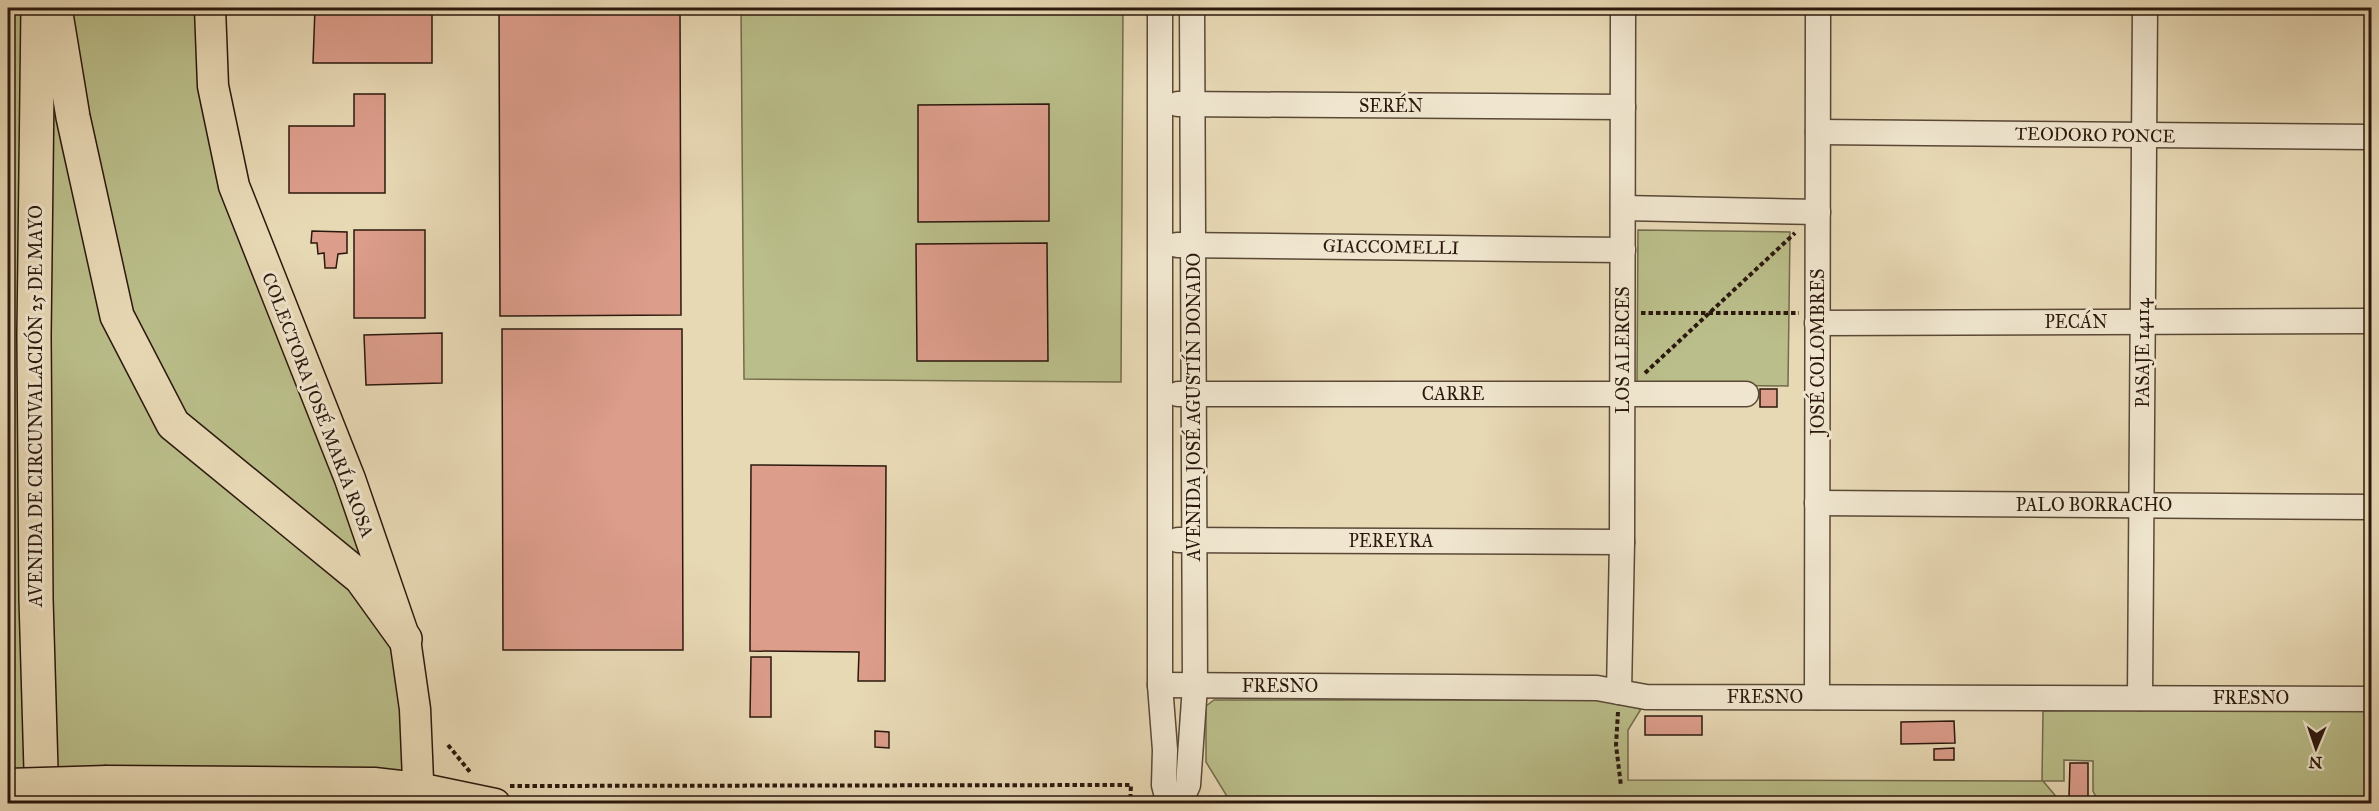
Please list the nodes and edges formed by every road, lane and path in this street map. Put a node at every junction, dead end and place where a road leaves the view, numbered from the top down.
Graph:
1 (38, 8) edge
2 (56, 8) edge
3 (210, 8) edge
4 (1160, 8) edge
5 (1192, 8) edge
6 (1623, 8) edge
7 (1818, 8) edge
8 (2145, 8) edge
9 (1160, 104) junction
10 (1192, 104) junction
11 (1623, 107) junction
12 (1818, 132) junction
13 (2144, 135) junction
14 (2372, 137) edge
15 (1623, 208) junction
16 (1818, 212) junction
17 (1160, 245) junction
18 (1193, 245) junction
19 (1623, 250) junction
20 (1623, 313) junction
21 (1710, 313) junction
22 (1818, 318) junction
23 (2372, 321) edge
24 (2143, 322) junction
25 (1160, 394) junction
26 (1194, 394) junction
27 (1622, 394) junction
28 (1746, 394) dead end
29 (1817, 503) junction
30 (2141, 505) junction
31 (2372, 507) edge
32 (1160, 540) junction
33 (1194, 540) junction
34 (1623, 542) junction
35 (405, 639) junction
36 (1160, 685) junction
37 (1195, 686) junction
38 (1619, 692) junction
39 (1817, 697) junction
40 (2140, 698) junction
41 (2372, 699) edge
42 (448, 745) dead end
43 (475, 776) dead end
44 (8, 783) edge
45 (1621, 786) dead end
46 (497, 794) edge
47 (419, 796) edge
48 (42, 804) edge
49 (1130, 804) edge
50 (1169, 804) edge
51 (1179, 804) edge

1 - 48 highway, AVENIDA DE CIRCUNVALACIÓN 25 DE MAYO
2 - 35 highway
3 - 35 main road, COLECTORA JOSÉ MARÍA ROSA
4 - 9 street, AVENIDA JOSÉ AGUSTÍN DONADO
5 - 10 street, AVENIDA JOSÉ AGUSTÍN DONADO
6 - 11 street, LOS ALERCES
7 - 12 street, JOSÉ COLOMBRES
8 - 13 street, PASAJE 14114
9 - 10 street, SERÉN
9 - 17 street, AVENIDA JOSÉ AGUSTÍN DONADO
10 - 11 street, SERÉN
10 - 18 street, AVENIDA JOSÉ AGUSTÍN DONADO
11 - 15 street, LOS ALERCES
12 - 13 street, TEODORO PONCE
12 - 16 street, JOSÉ COLOMBRES
13 - 14 street, TEODORO PONCE
13 - 24 street, PASAJE 14114
15 - 16 street
15 - 19 street, LOS ALERCES
16 - 21 path
16 - 22 street, JOSÉ COLOMBRES
17 - 18 street, GIACCOMELLI
17 - 25 street, AVENIDA JOSÉ AGUSTÍN DONADO
18 - 19 street, GIACCOMELLI
18 - 26 street, AVENIDA JOSÉ AGUSTÍN DONADO
19 - 20 street, LOS ALERCES
20 - 21 path
20 - 27 street, LOS ALERCES
21 - 22 path
21 - 27 path
22 - 24 street, PECÁN
22 - 29 street, JOSÉ COLOMBRES
23 - 24 street, PECÁN
24 - 30 street, PASAJE 14114
25 - 26 street, CARRE
25 - 32 street, AVENIDA JOSÉ AGUSTÍN DONADO
26 - 27 street, CARRE
26 - 33 street, AVENIDA JOSÉ AGUSTÍN DONADO
27 - 28 street, CARRE
27 - 34 street, LOS ALERCES
29 - 30 street, PALO BORRACHO
29 - 39 street, JOSÉ COLOMBRES
30 - 31 street, PALO BORRACHO
30 - 40 street, PASAJE 14114
32 - 33 street, PEREYRA
32 - 36 street, AVENIDA JOSÉ AGUSTÍN DONADO
33 - 34 street, PEREYRA
33 - 37 street, AVENIDA JOSÉ AGUSTÍN DONADO
34 - 38 street, LOS ALERCES
35 - 47 main road, COLECTORA JOSÉ MARÍA ROSA
36 - 37 street, FRESNO
36 - 50 street, AVENIDA JOSÉ AGUSTÍN DONADO
37 - 38 street, FRESNO
37 - 51 street, AVENIDA JOSÉ AGUSTÍN DONADO
38 - 39 street, FRESNO
38 - 45 path
39 - 40 street, FRESNO
40 - 41 street, FRESNO
42 - 43 path
44 - 47 main road, bridge
46 - 47 main road
46 - 49 path

